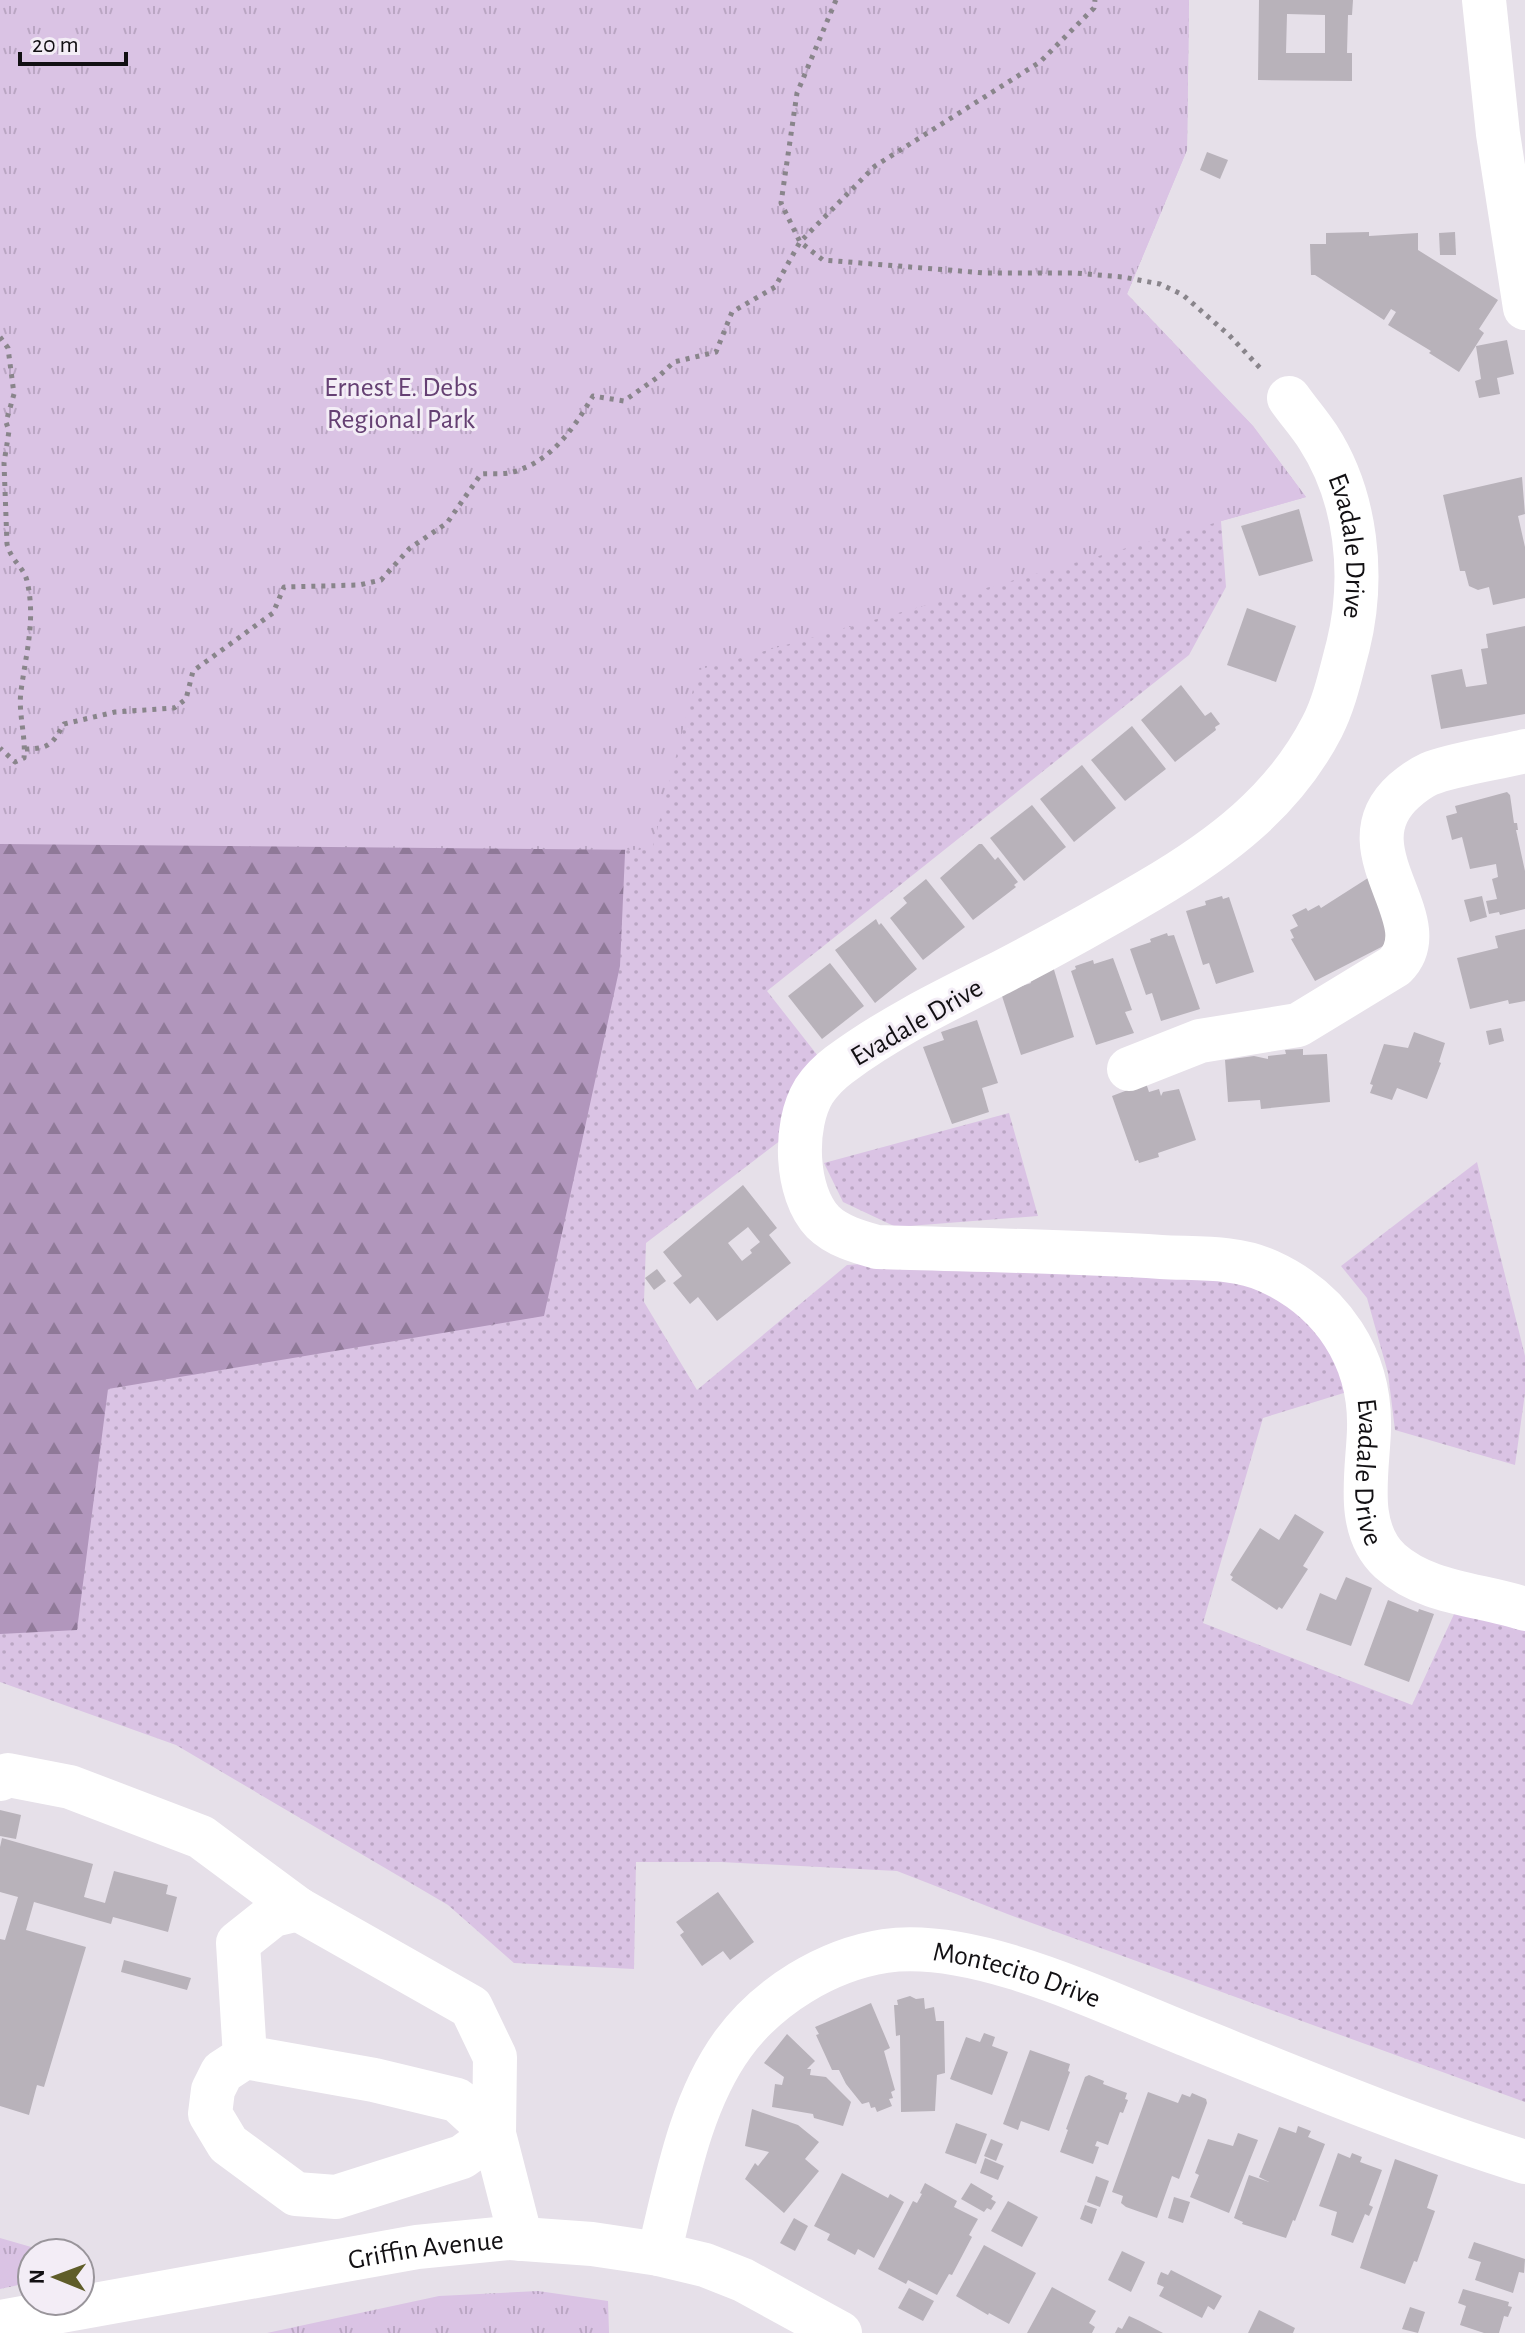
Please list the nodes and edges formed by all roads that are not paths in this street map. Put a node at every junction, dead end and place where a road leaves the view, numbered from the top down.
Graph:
1 (1484, 0) edge
2 (1525, 308) edge
3 (1289, 398) road end
4 (1525, 751) edge
5 (1129, 1069) dead end
6 (1525, 1609) edge
7 (0, 1779) edge
8 (298, 1909) junction
9 (245, 2057) junction
10 (494, 2134) junction
11 (1525, 2162) edge
12 (521, 2239) junction
13 (659, 2254) junction
14 (0, 2322) edge
15 (840, 2333) edge

1 - 2 street
3 - 6 street, Evadale Drive
4 - 5 street
7 - 8 street
8 - 9 street
8 - 10 street
9 - 10 street
9 - 10 street
10 - 12 street
11 - 13 street, Montecito Drive
12 - 13 street, Griffin Avenue
12 - 14 street, Griffin Avenue
13 - 15 street, Griffin Avenue

